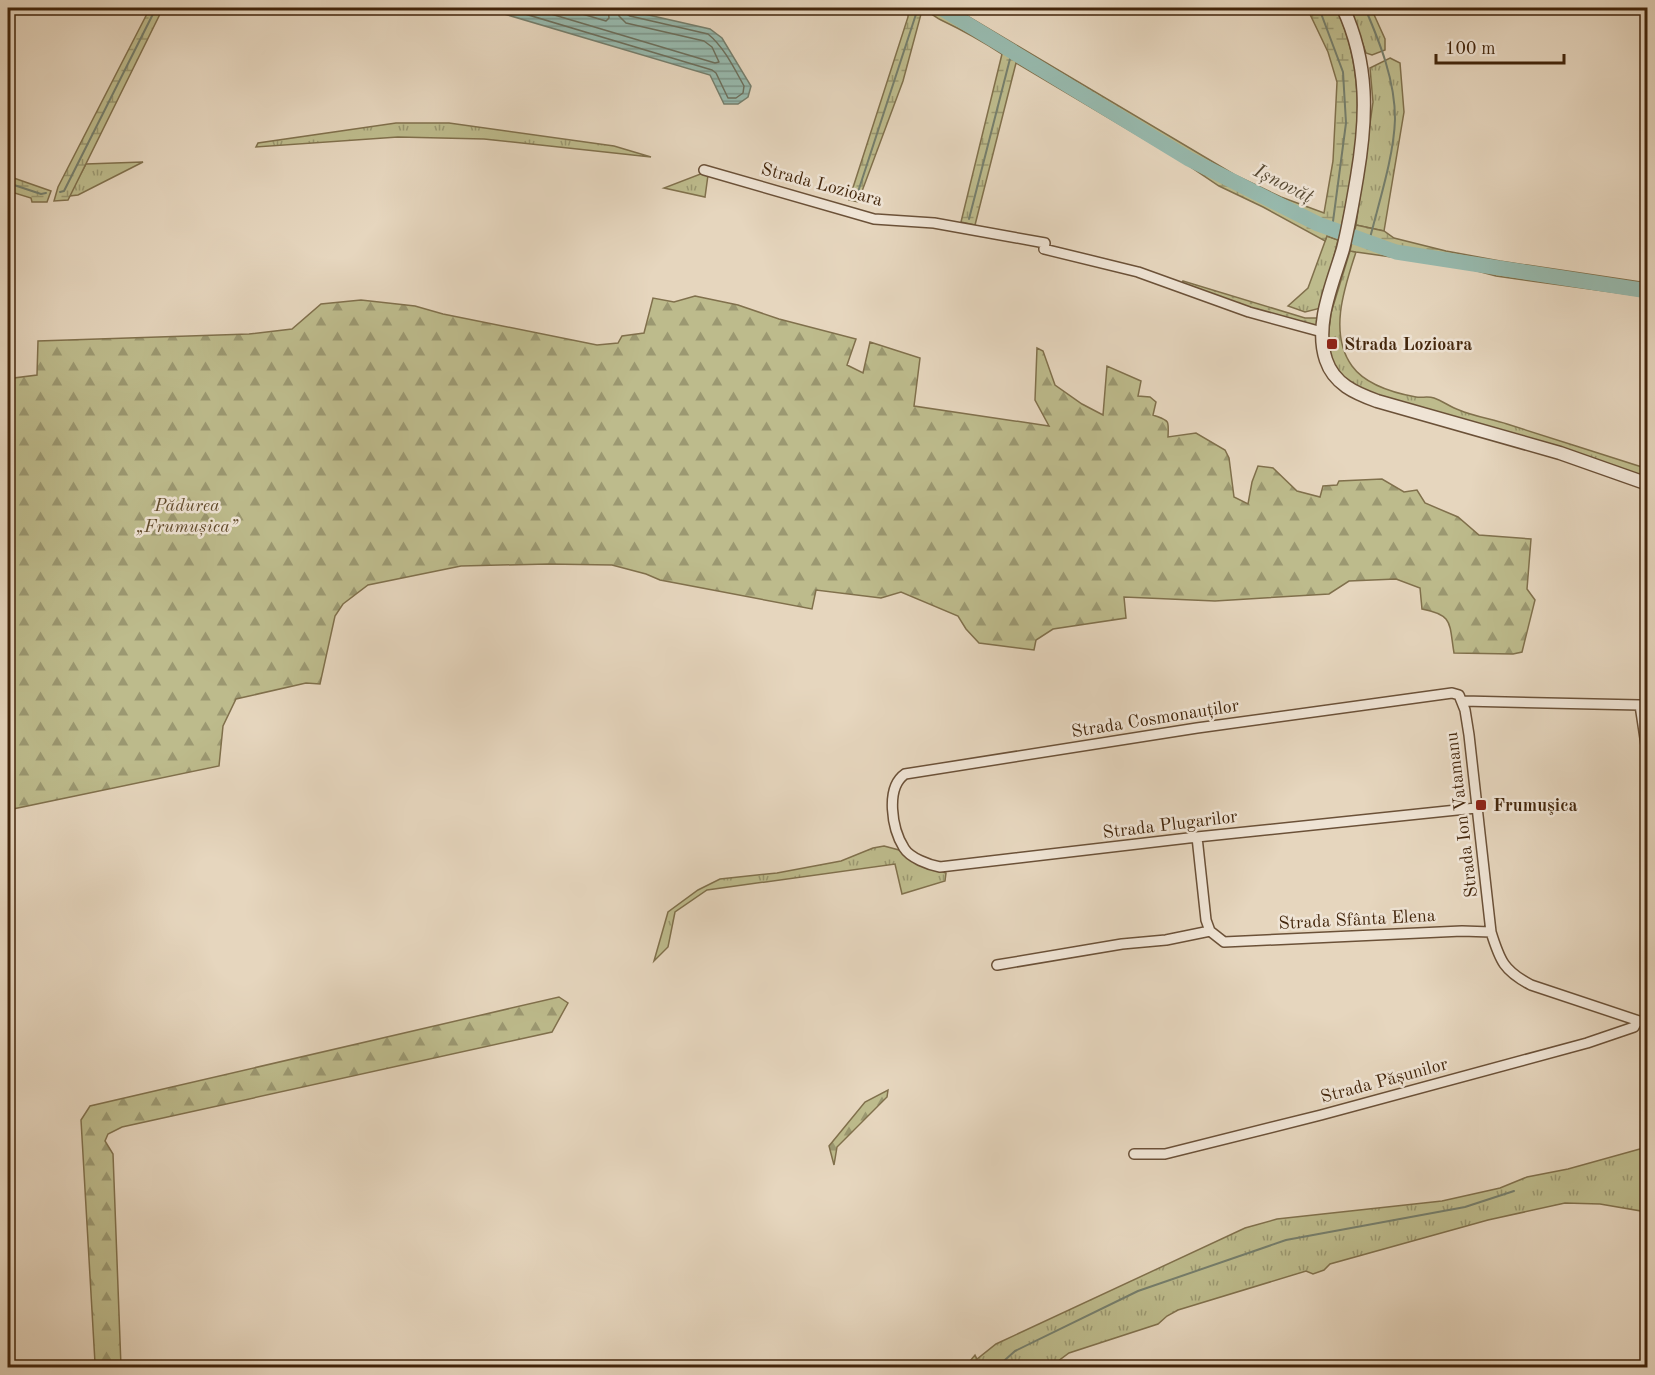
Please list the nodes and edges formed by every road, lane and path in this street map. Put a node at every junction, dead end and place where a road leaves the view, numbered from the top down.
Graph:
1 (1343, 8) edge
2 (704, 170) dead end
3 (1322, 332) junction
4 (1647, 484) edge
5 (1461, 698) junction
6 (1647, 758) edge
7 (1476, 808) junction
8 (892, 819) joint
9 (1197, 837) junction
10 (1210, 932) junction
11 (1491, 932) junction
12 (997, 965) dead end
13 (1636, 1021) junction
14 (1647, 1024) edge
15 (1134, 1154) dead end

1 - 3 street
2 - 3 street, Strada Lozioara
3 - 4 street
5 - 6 street
5 - 7 street, Strada Ion Vatamanu
5 - 8 street, Strada Cosmonauților
7 - 9 street, Strada Plugarilor
7 - 11 street, Strada Ion Vatamanu
8 - 9 street, Strada Plugarilor
9 - 10 street
10 - 11 street, Strada Sfânta Elena
10 - 12 street
11 - 13 street
13 - 14 street
13 - 15 street, Strada Pășunilor

